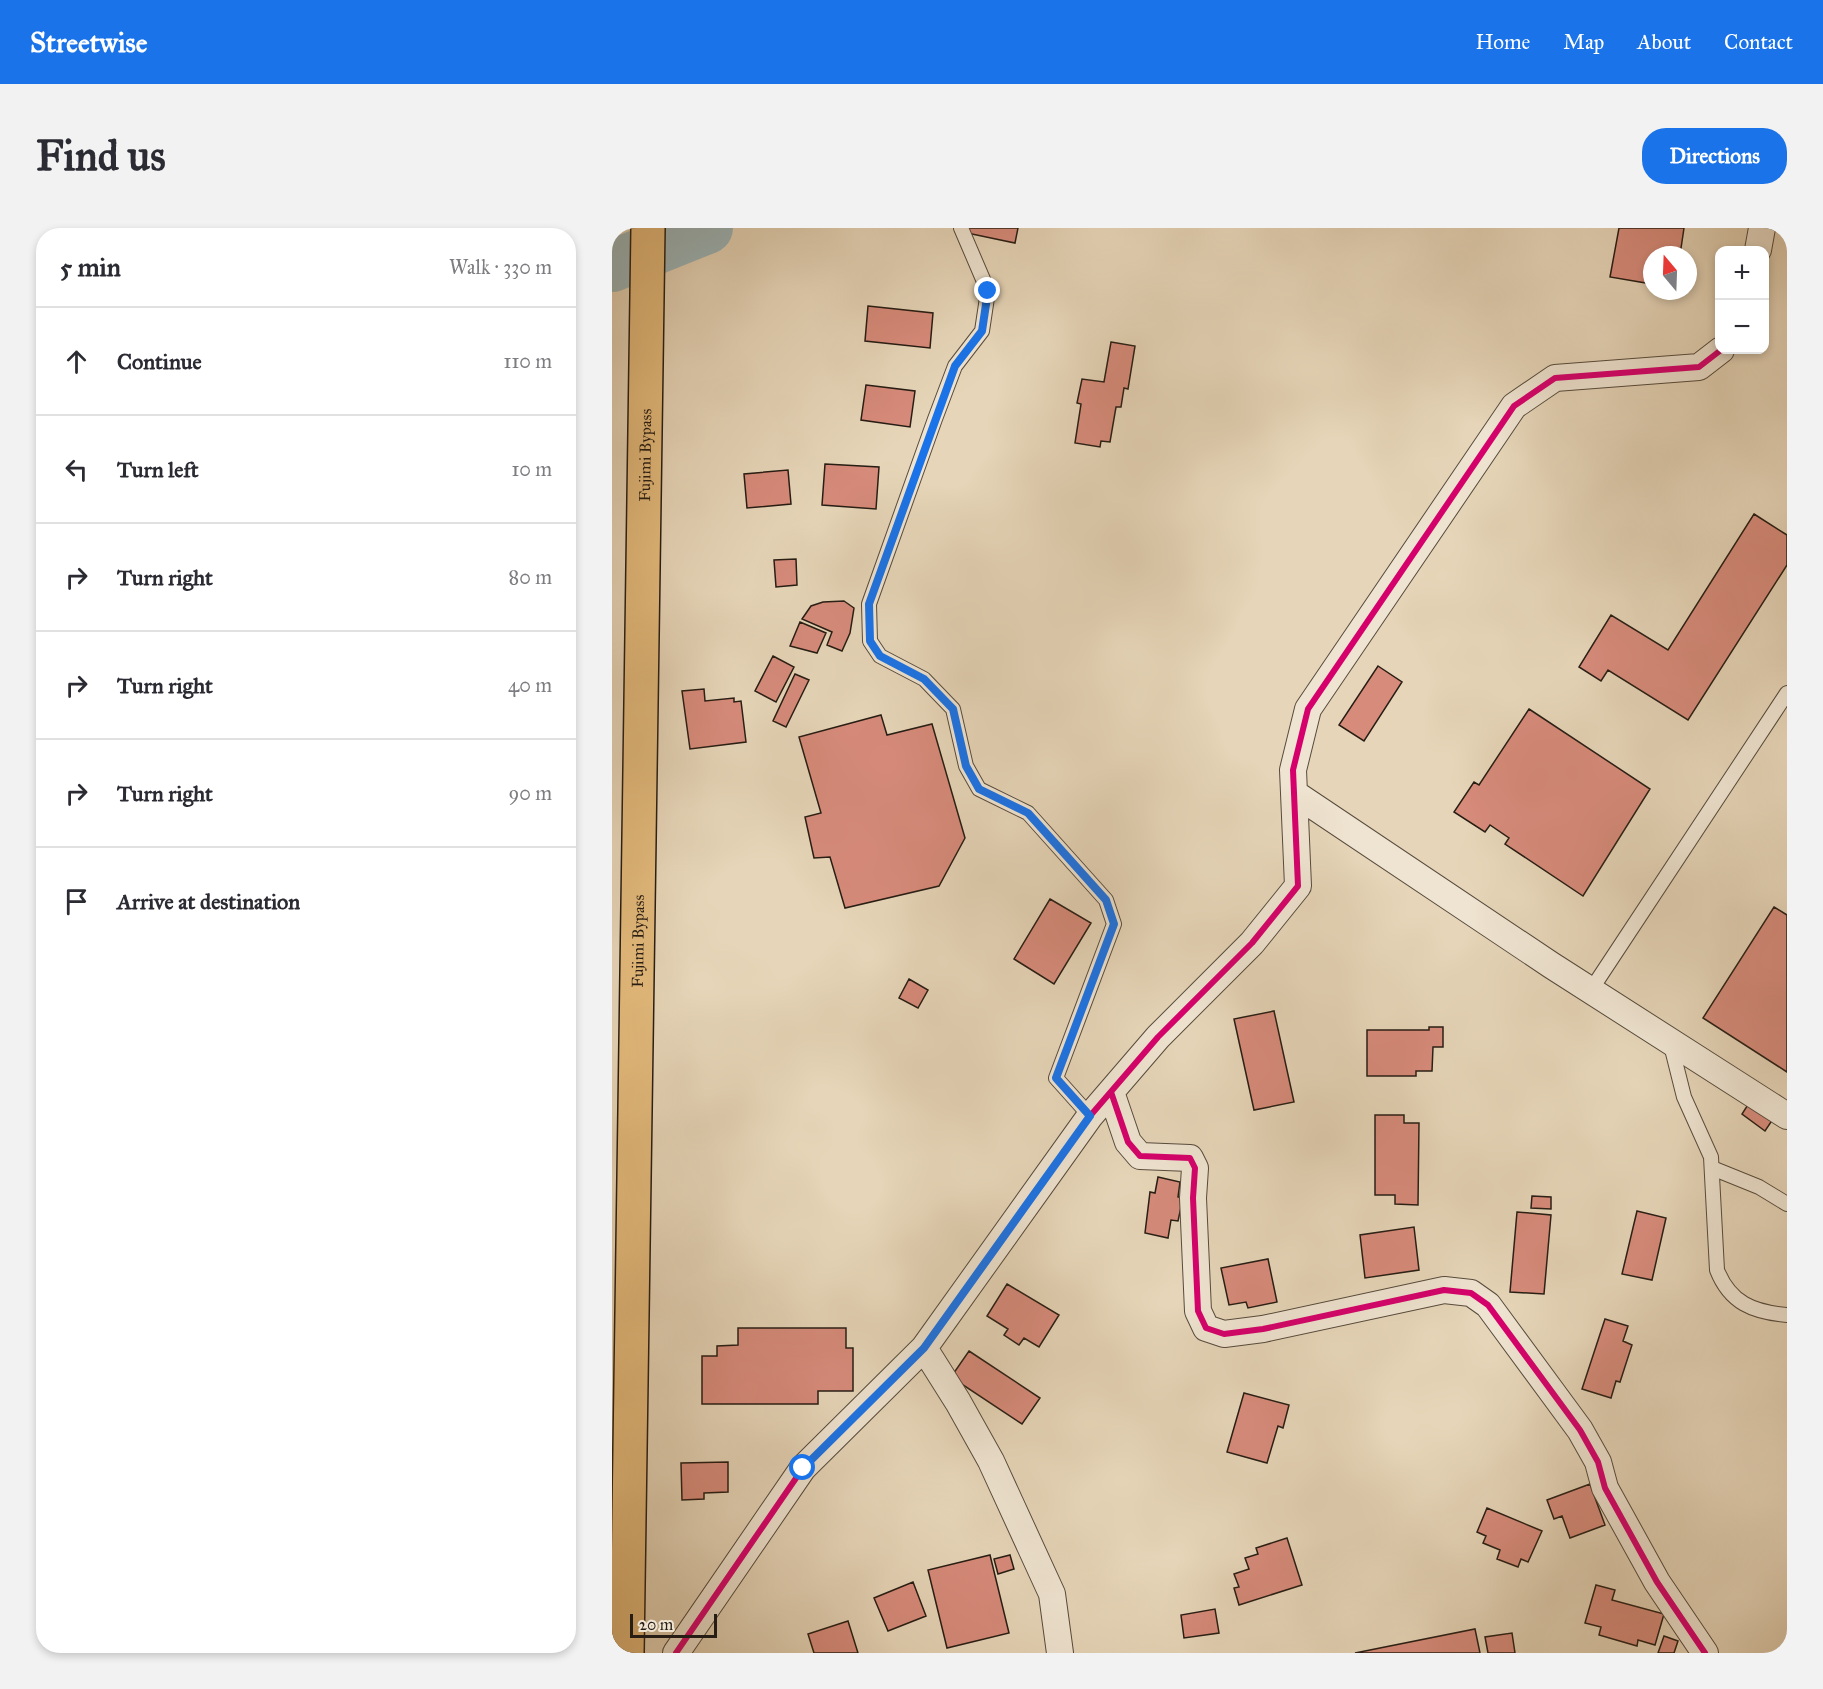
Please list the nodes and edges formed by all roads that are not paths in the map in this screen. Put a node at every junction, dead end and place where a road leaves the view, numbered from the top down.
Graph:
1 (648, 228) edge
2 (961, 228) edge
3 (1762, 228) edge
4 (1759, 246) edge
5 (1716, 354) edge
6 (1787, 693) edge
7 (1294, 793) junction
8 (1591, 990) junction
9 (1670, 1041) junction
10 (1111, 1092) junction
11 (1090, 1116) junction
12 (1787, 1116) edge
13 (1712, 1168) junction
14 (1787, 1204) edge
15 (1787, 1315) edge
16 (924, 1348) junction
17 (627, 1653) edge
18 (676, 1653) edge
19 (1060, 1653) edge
20 (1705, 1653) edge

1 - 17 highway, Fujimi Bypass
2 - 11 lane
3 - 4 street
5 - 7 street
6 - 8 lane
7 - 8 street
7 - 10 street
8 - 9 street
9 - 12 street
9 - 13 lane
10 - 11 street
10 - 20 street
11 - 16 street
13 - 14 lane
13 - 15 lane
16 - 18 street
16 - 19 street

